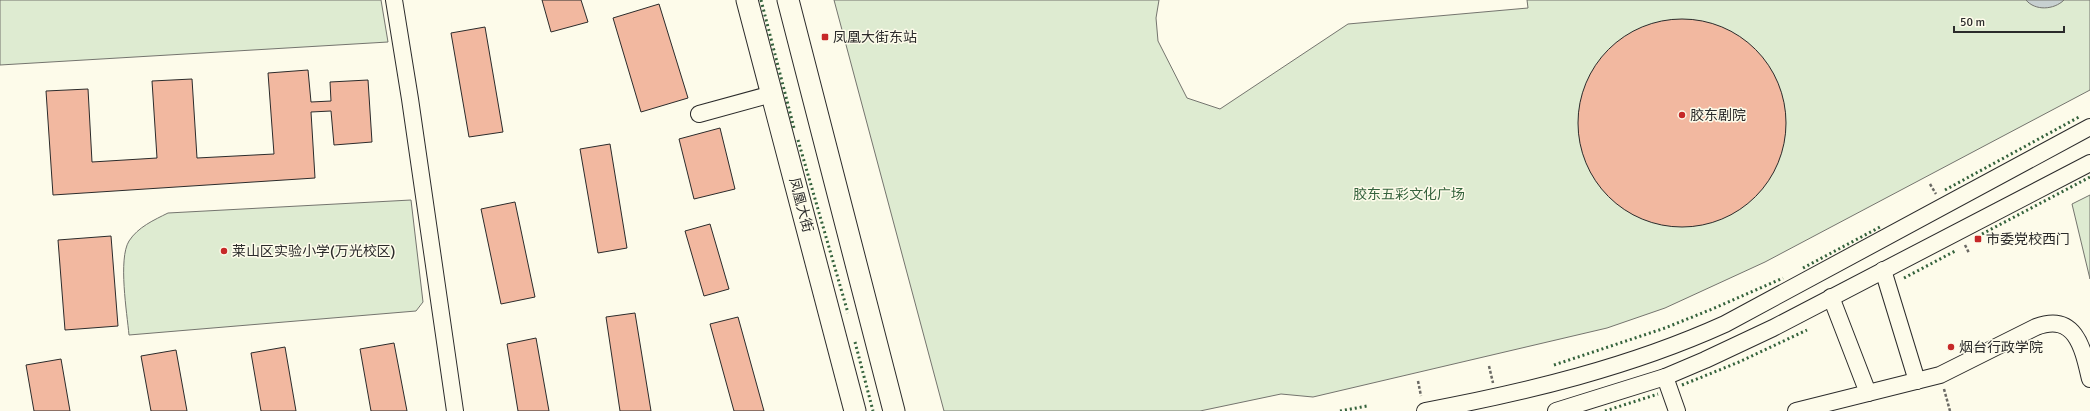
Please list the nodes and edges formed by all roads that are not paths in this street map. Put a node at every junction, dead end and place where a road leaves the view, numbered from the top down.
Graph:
1 (394, 0) edge
2 (748, 0) edge
3 (788, 0) edge
4 (772, 94) junction
5 (699, 114) dead end
6 (2090, 127) edge
7 (2090, 163) edge
8 (1883, 270) junction
9 (1832, 297) junction
10 (1665, 377) junction
11 (2090, 379) edge
12 (1917, 381) junction
13 (1868, 392) junction
14 (852, 406) edge
15 (1459, 408) edge
16 (455, 411) edge
17 (894, 411) edge
18 (1425, 411) edge
19 (1556, 411) edge
20 (1677, 411) edge
21 (1796, 411) edge

1 - 16 street
2 - 4 main road, 凤凰大街
3 - 17 main road
4 - 5 street
4 - 14 main road, 凤凰大街
6 - 15 street
7 - 8 street
8 - 9 street
8 - 12 street
9 - 10 street
9 - 13 street
10 - 19 street
10 - 20 street
11 - 12 street
12 - 13 street
13 - 21 street
15 - 18 street

